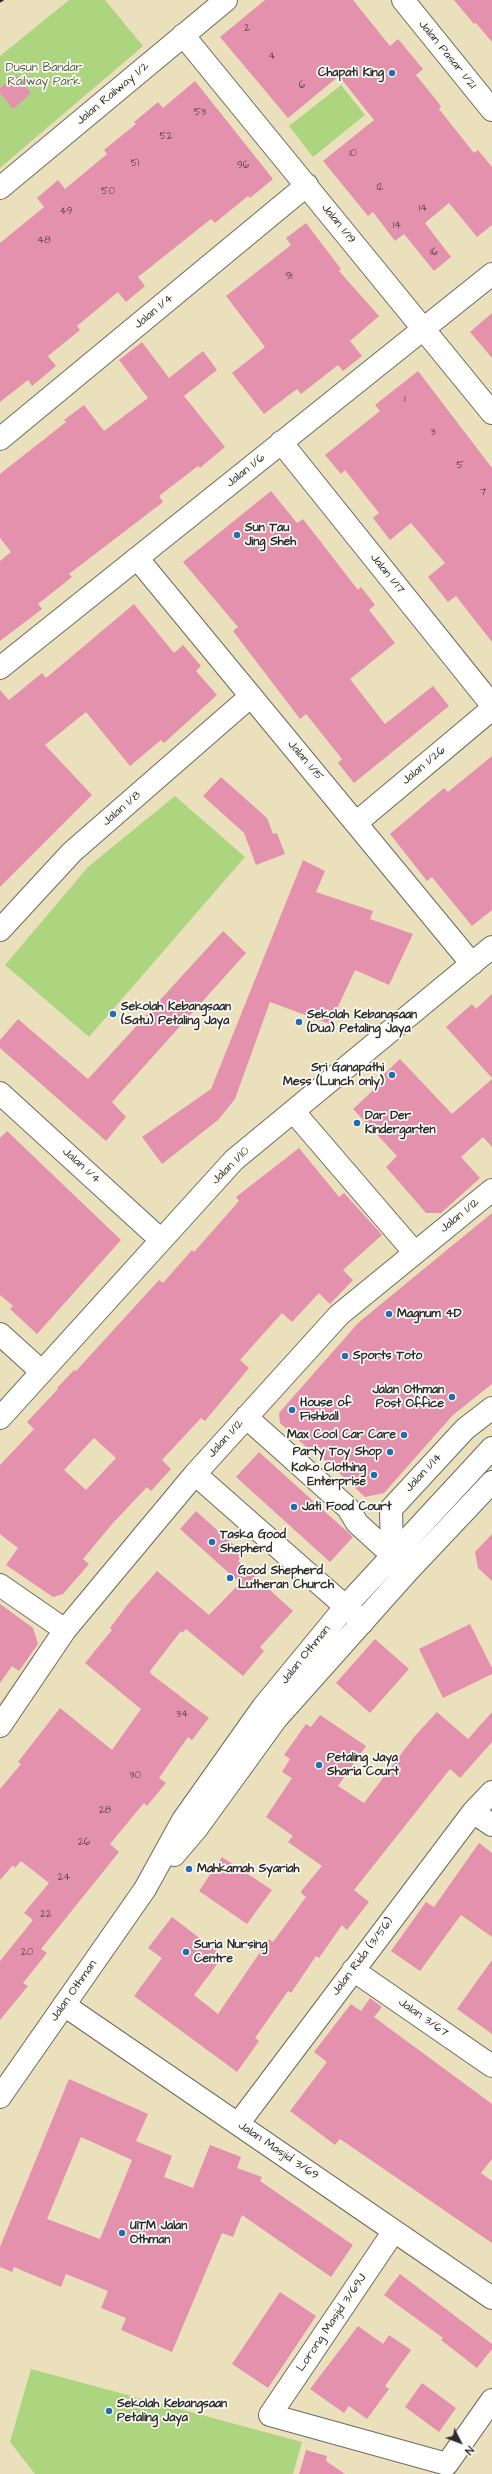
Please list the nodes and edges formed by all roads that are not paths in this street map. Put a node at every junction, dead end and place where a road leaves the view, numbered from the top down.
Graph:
1 (226, 0) edge
2 (403, 0) edge
3 (183, 35) junction
4 (492, 110) edge
5 (307, 185) junction
6 (0, 188) edge
7 (492, 274) edge
8 (423, 329) junction
9 (492, 413) edge
10 (0, 439) edge
11 (281, 442) junction
12 (137, 558) junction
13 (0, 668) edge
14 (251, 696) junction
15 (492, 705) edge
16 (492, 709) edge
17 (356, 823) junction
18 (0, 930) edge
19 (492, 947) edge
20 (472, 964) junction
21 (0, 1093) edge
22 (293, 1111) junction
23 (492, 1190) edge
24 (161, 1240) junction
25 (415, 1253) junction
26 (0, 1334) edge
27 (42, 1372) junction
28 (492, 1408) edge
29 (246, 1417) junction
30 (0, 1418) edge
31 (492, 1448) edge
32 (195, 1474) junction
33 (492, 1482) edge
34 (392, 1555) junction
35 (0, 1585) edge
36 (346, 1606) junction
37 (363, 1622) junction
38 (65, 1630) junction
39 (0, 1726) edge
40 (492, 1792) edge
41 (472, 1812) junction
42 (492, 1825) edge
43 (148, 1884) junction
44 (353, 1970) junction
45 (64, 2005) junction
46 (492, 2066) edge
47 (0, 2097) edge
48 (238, 2124) junction
49 (394, 2231) junction
50 (492, 2298) edge
51 (492, 2400) edge

1 - 3 street, Jalan Railway 1/2
2 - 4 street, Jalan Pasar 1/21
3 - 5 street, Jalan 1/19
3 - 6 street, Jalan Railway 1/2
5 - 8 street, Jalan 1/19
5 - 10 street, Jalan 1/4
7 - 8 street, Jalan 1/6
8 - 9 street, Jalan 1/19
8 - 11 street, Jalan 1/6
11 - 12 street, Jalan 1/6
11 - 15 street, Jalan 1/17
12 - 13 street, Jalan 1/6
12 - 14 street, Jalan 1/15
14 - 17 street, Jalan 1/15
14 - 18 street, Jalan 1/8
16 - 17 street, Jalan 1/26
17 - 20 street, Jalan 1/15
19 - 20 street, Jalan 1/10
20 - 22 street, Jalan 1/10
21 - 24 street, Jalan 1/4
22 - 24 street, Jalan 1/10
22 - 25 street
23 - 25 street, Jalan 1/12
24 - 27 street, Jalan 1/10
25 - 29 street, Jalan 1/12
26 - 27 street
27 - 30 street, Jalan 1/10
28 - 34 street, Jalan 1/14
29 - 32 street, Jalan 1/12
29 - 34 street
31 - 34 street, Jalan Othman
32 - 36 street
32 - 38 street, Jalan 1/12
33 - 37 street, Jalan Othman
34 - 36 street, Jalan Othman
35 - 38 street
36 - 37 street
36 - 43 street, Jalan Othman
37 - 43 street, Jalan Othman
38 - 39 street, Jalan 1/12
40 - 41 street, Jalan Rida (3/56)
41 - 42 street
41 - 44 street, Jalan Rida (3/56)
43 - 45 street, Jalan Othman
44 - 46 street, Jalan 3/67
44 - 48 street, Jalan Rida (3/56)
45 - 47 street, Jalan Othman
45 - 48 street, Jalan Masjid 3/69
48 - 49 street, Jalan Masjid 3/69
49 - 50 street, Jalan Masjid 3/69
49 - 51 street, Lorong Masjid 3/69J

